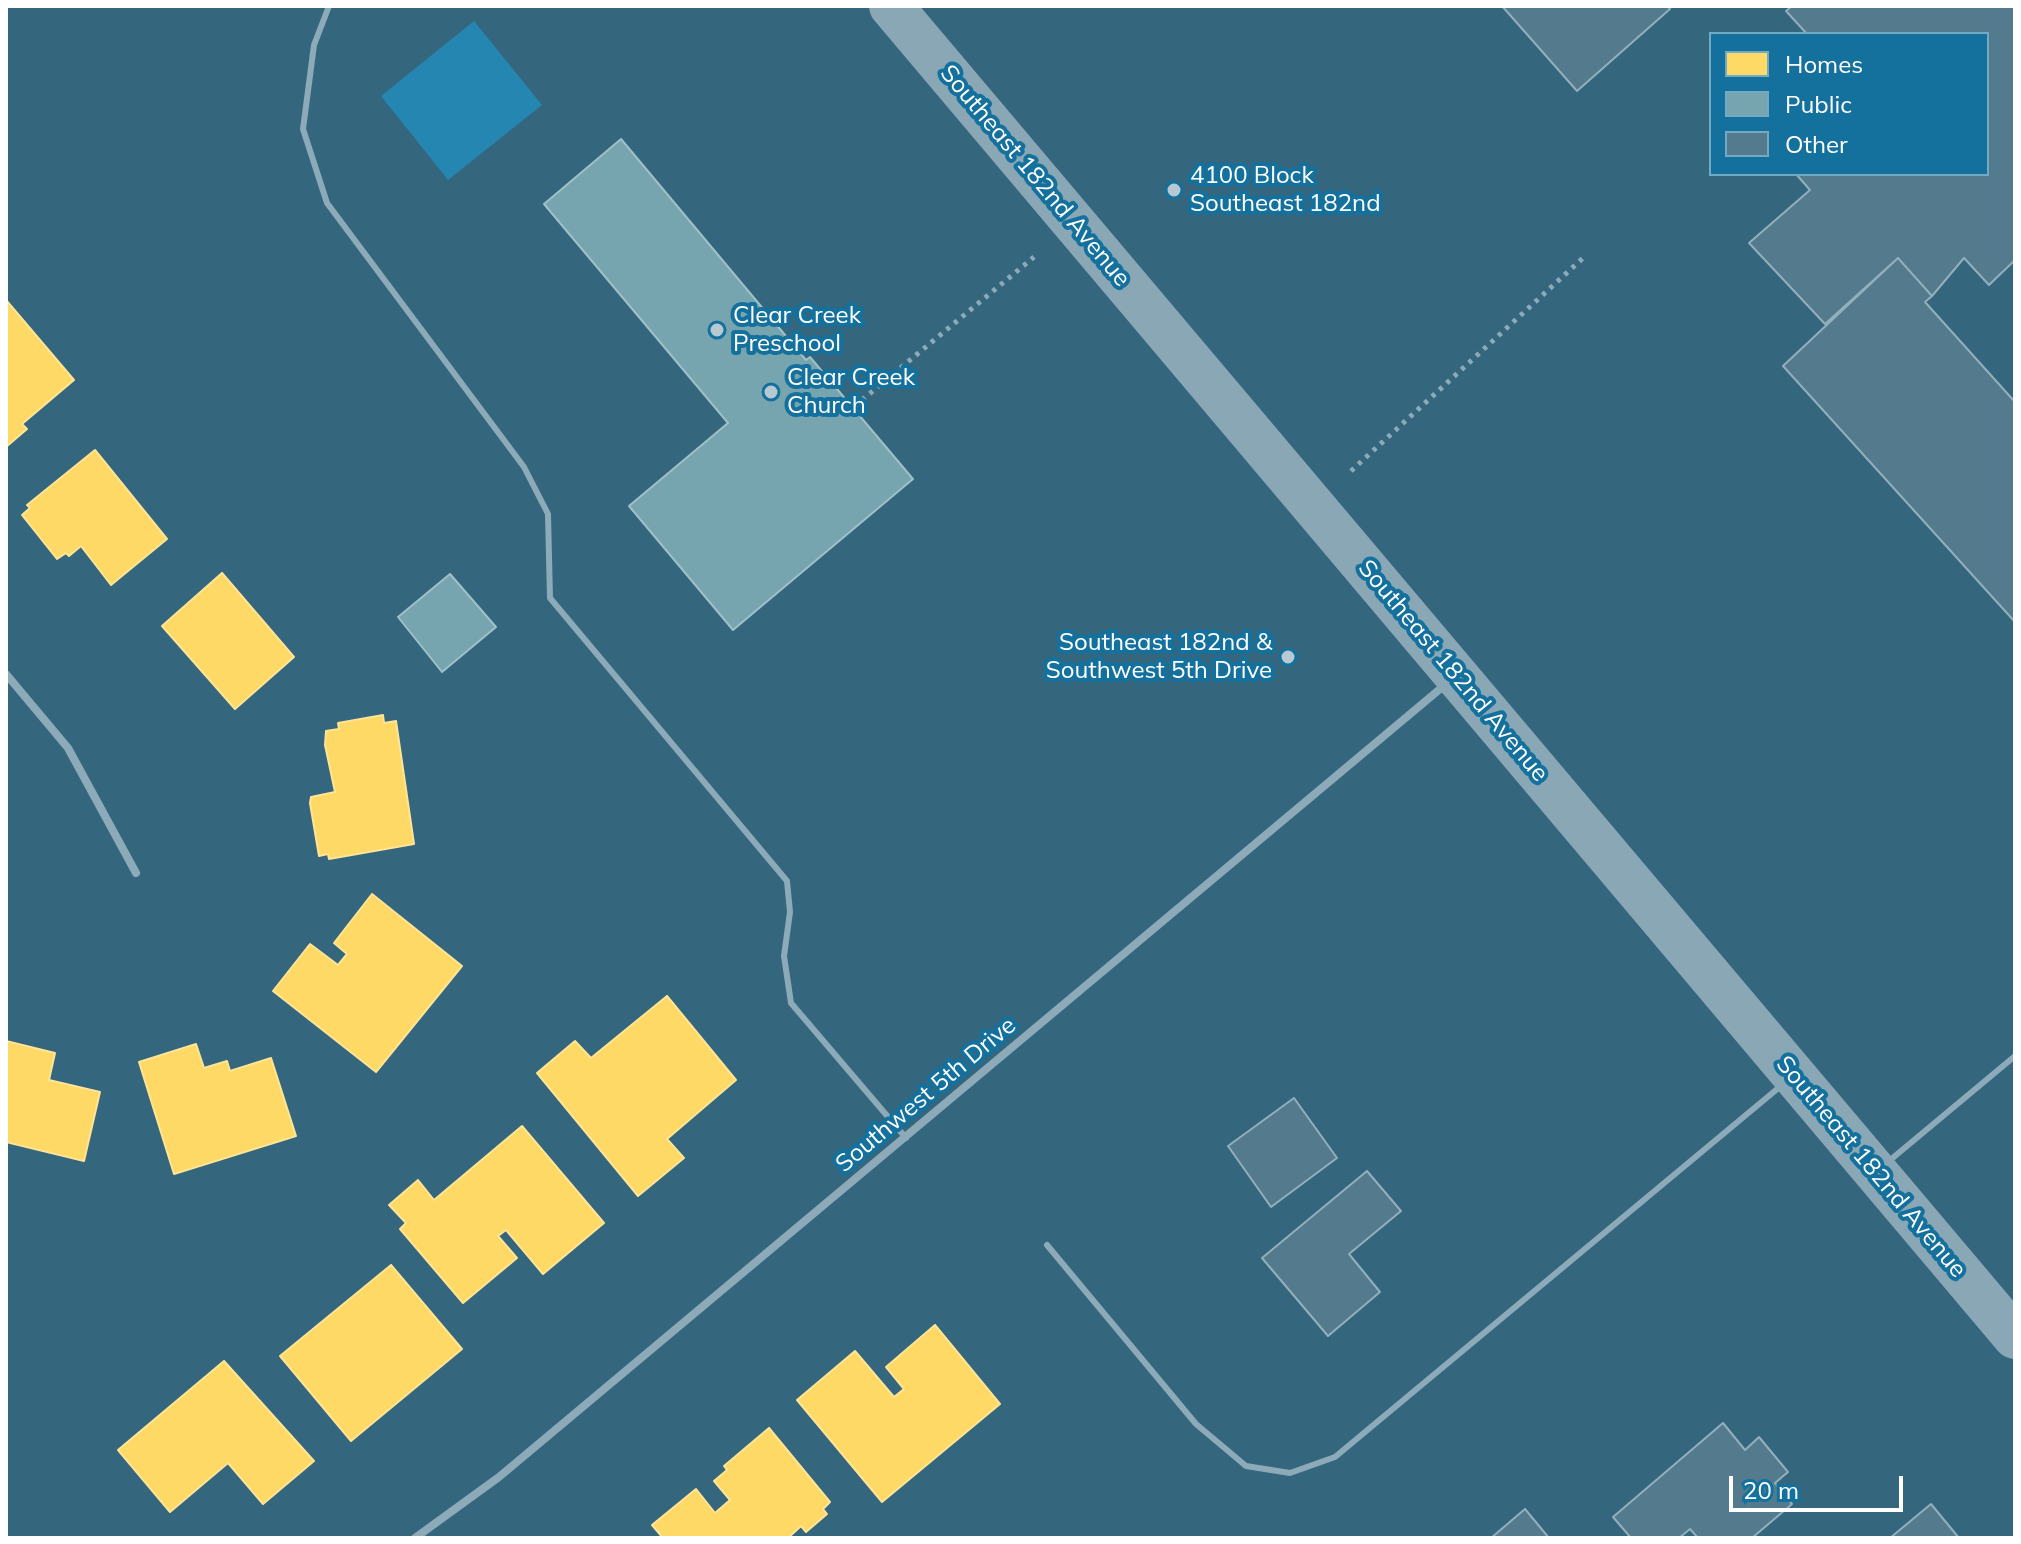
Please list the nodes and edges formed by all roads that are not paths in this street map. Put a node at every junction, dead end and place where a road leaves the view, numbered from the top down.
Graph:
1 (329, 6) edge
2 (891, 6) edge
3 (6, 674) edge
4 (1456, 674) junction
5 (136, 873) dead end
6 (2015, 1056) edge
7 (1794, 1075) junction
8 (906, 1138) junction
9 (1876, 1172) junction
10 (1047, 1245) dead end
11 (2015, 1337) edge
12 (415, 1538) edge

1 - 8 lane
2 - 4 main road, Southeast 182nd Avenue
3 - 5 street
4 - 7 main road, Southeast 182nd Avenue
4 - 8 street, Southwest 5th Drive
6 - 9 lane
7 - 9 main road, Southeast 182nd Avenue
7 - 10 lane
8 - 12 street, Southwest 5th Drive
9 - 11 main road, Southeast 182nd Avenue

